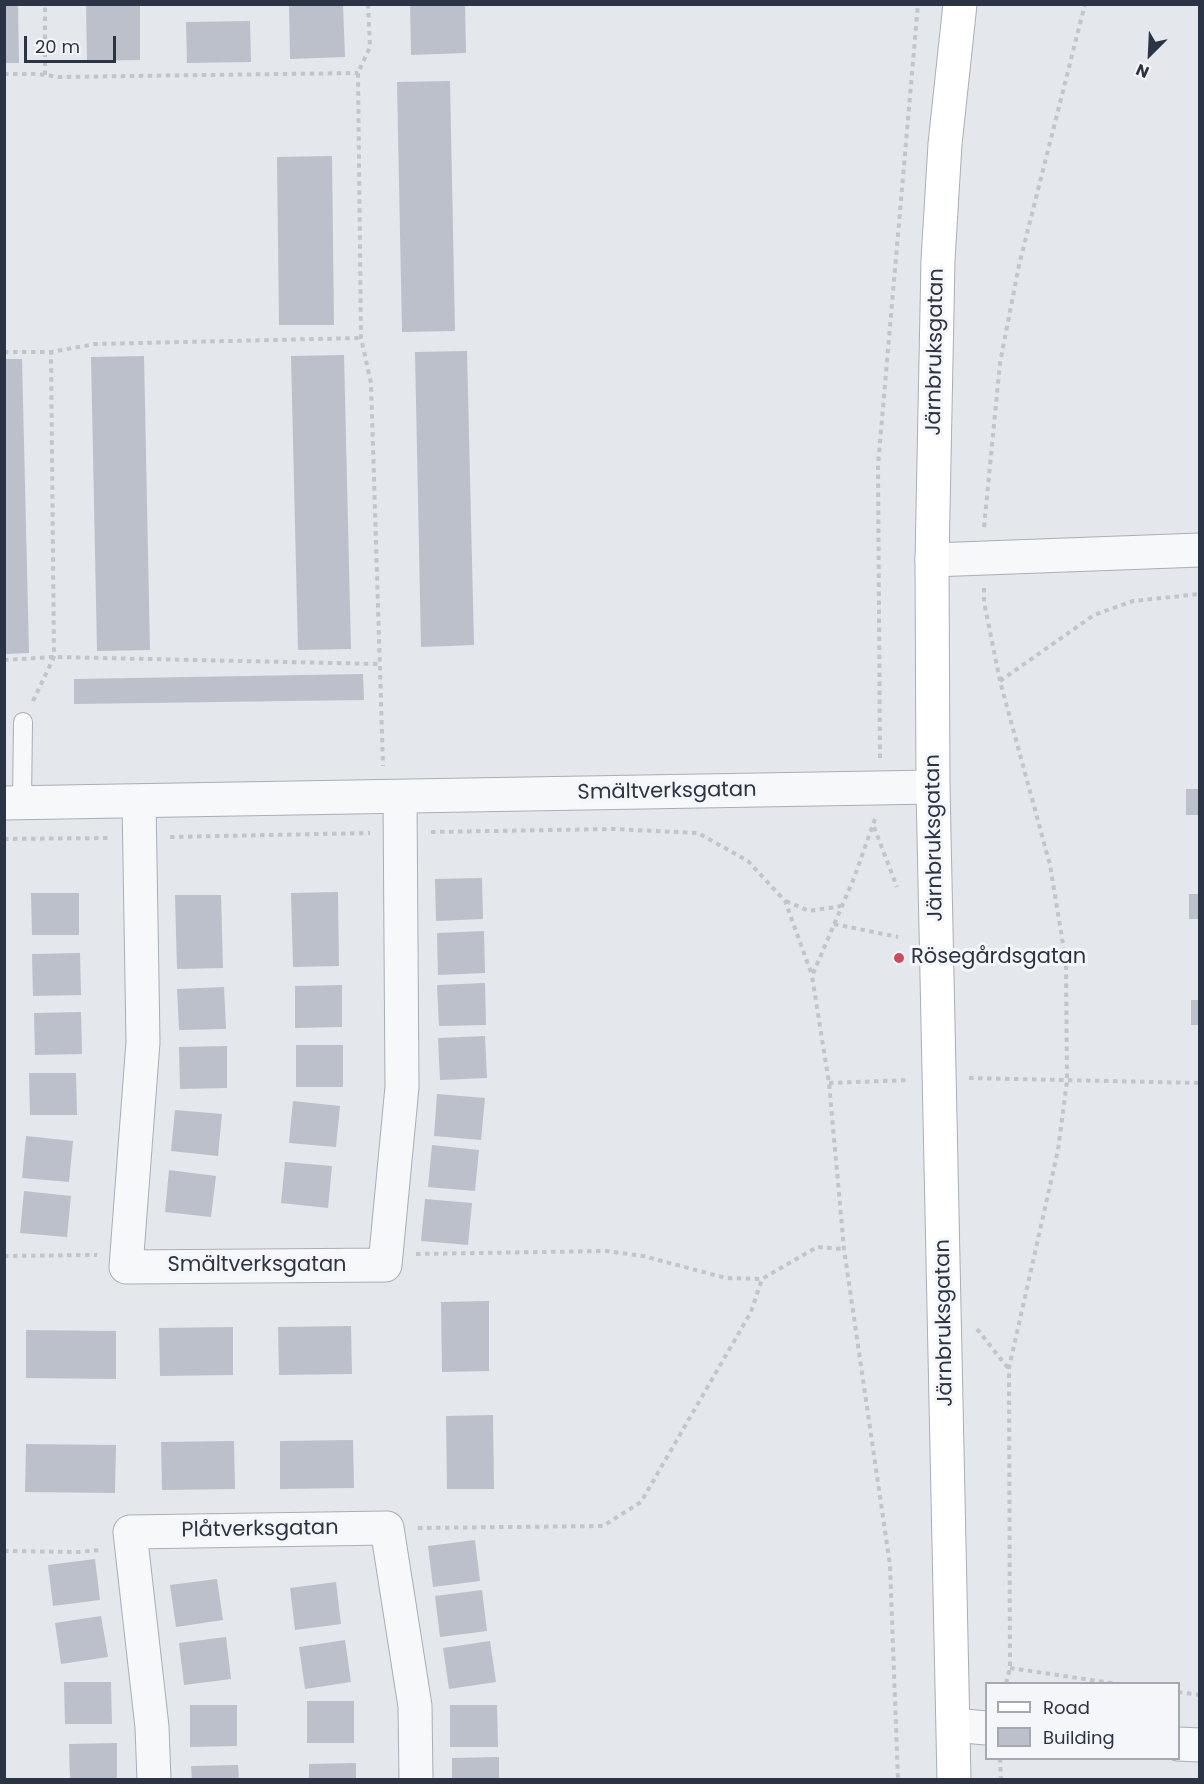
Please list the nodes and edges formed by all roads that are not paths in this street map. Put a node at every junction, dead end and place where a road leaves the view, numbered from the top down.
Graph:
1 (960, 4) edge
2 (1200, 550) edge
3 (932, 560) junction
4 (23, 722) road end
5 (933, 787) junction
6 (392, 797) junction
7 (139, 801) junction
8 (13, 803) edge
9 (954, 1725) junction
10 (985, 1728) edge
11 (1180, 1744) edge
12 (1200, 1745) edge
13 (154, 1779) edge
14 (416, 1779) edge
15 (954, 1779) edge

1 - 3 street, Järnbruksgatan
2 - 3 street
3 - 5 street, Järnbruksgatan
4 - 8 lane
5 - 6 street, Smältverksgatan
5 - 9 street, Järnbruksgatan
6 - 7 street, Smältverksgatan
6 - 7 street, Smältverksgatan
7 - 8 street, Smältverksgatan
9 - 10 street
9 - 15 street, Järnbruksgatan
11 - 12 street
13 - 14 street, Plåtverksgatan

